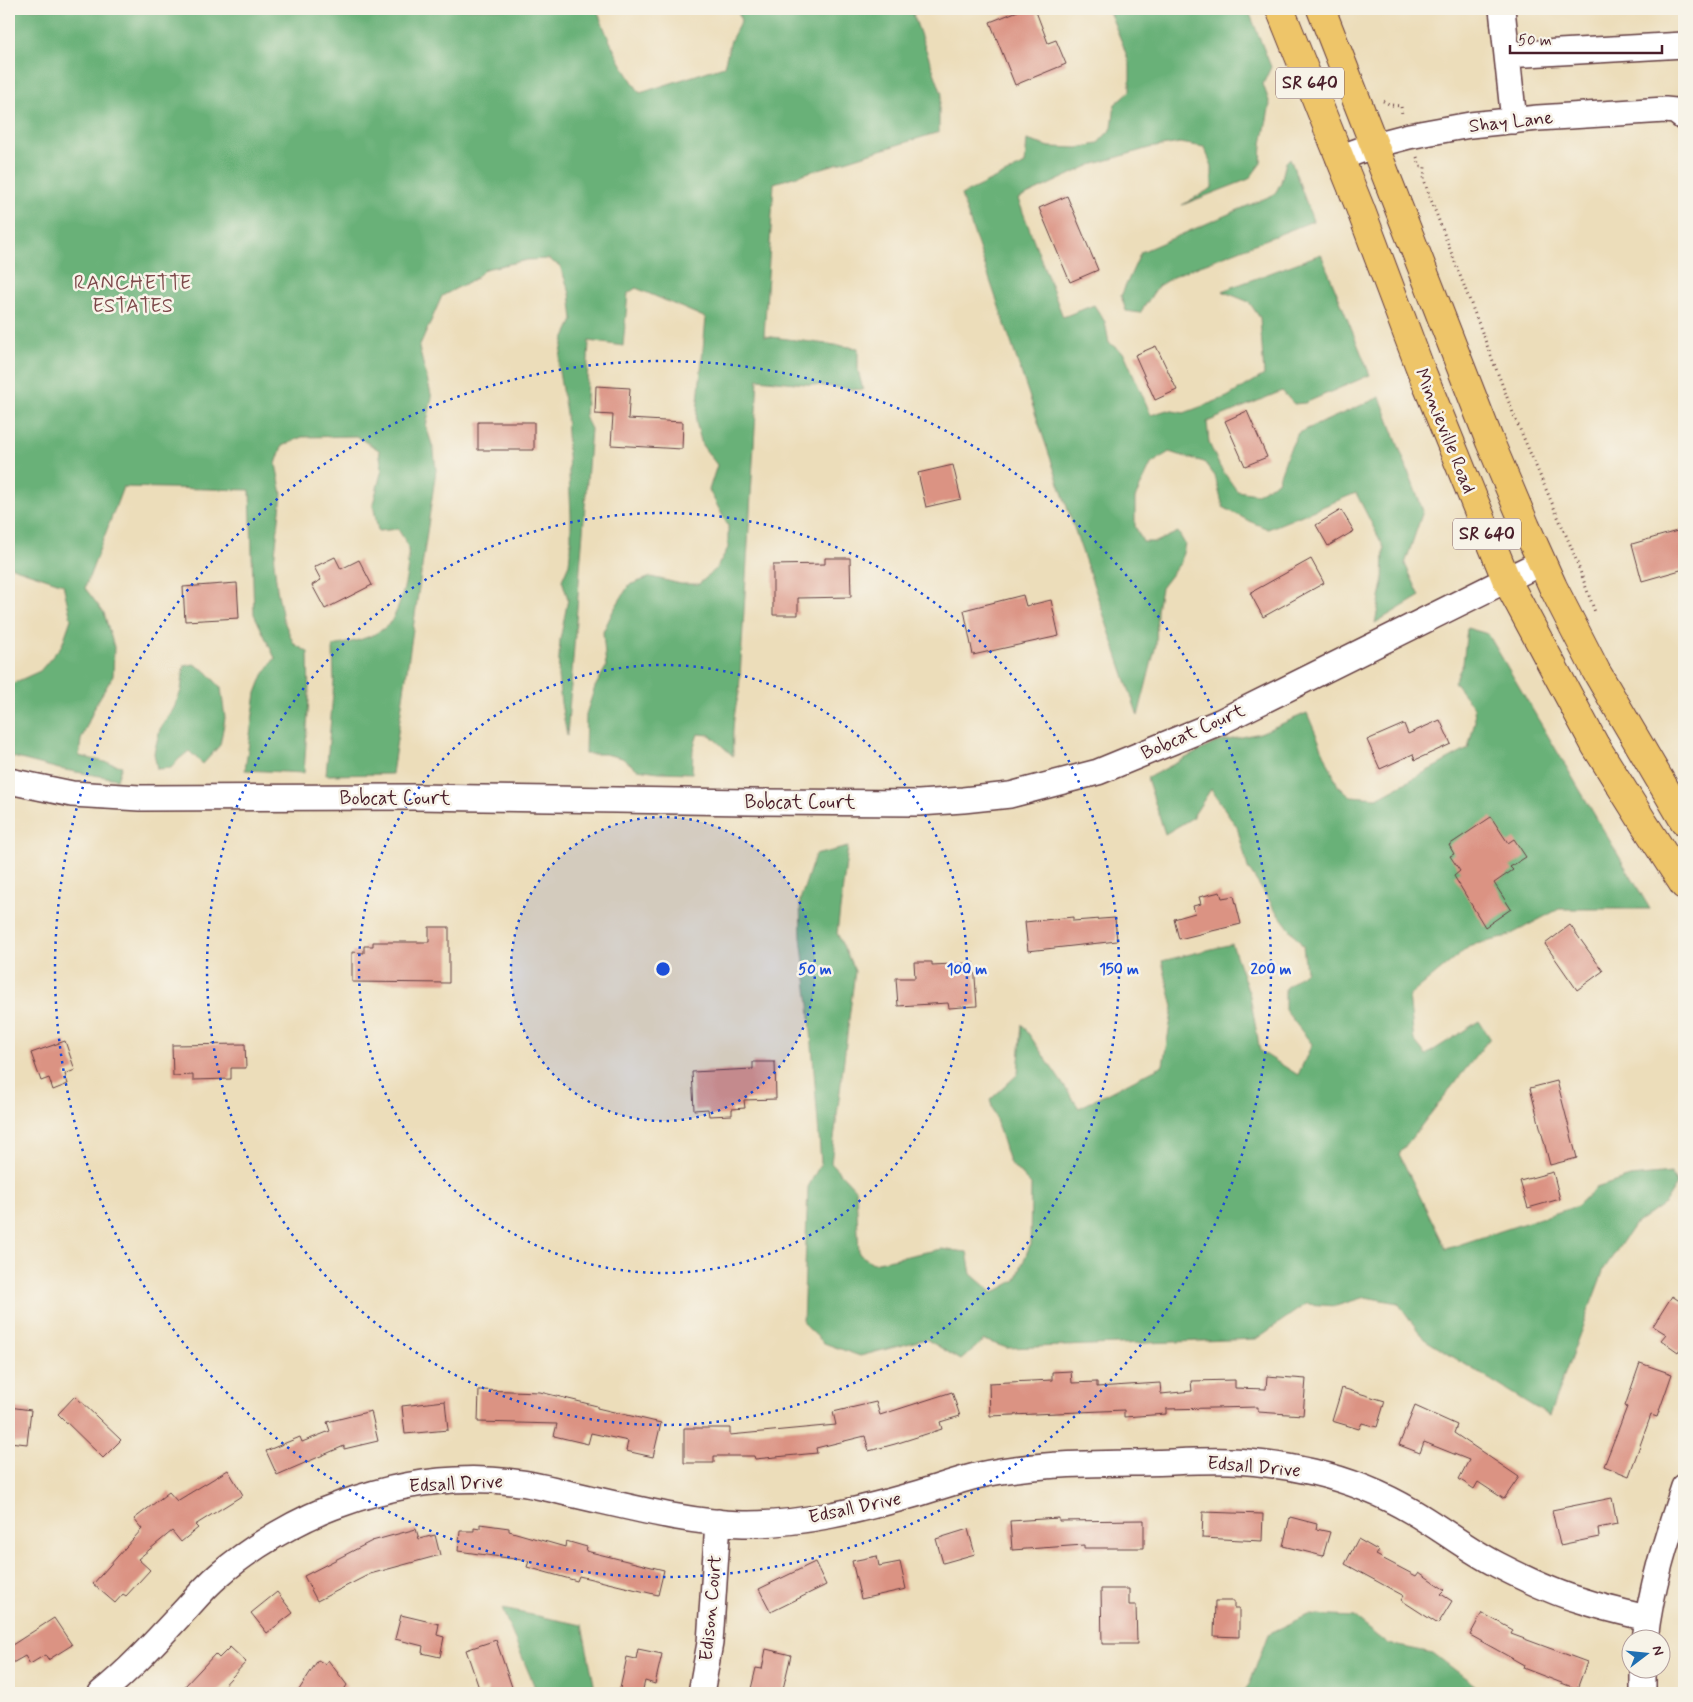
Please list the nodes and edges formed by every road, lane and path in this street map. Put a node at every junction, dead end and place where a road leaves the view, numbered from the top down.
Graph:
1 (1280, 9) edge
2 (1321, 9) edge
3 (1502, 9) edge
4 (1684, 45) edge
5 (1507, 55) junction
6 (1684, 118) edge
7 (1514, 121) junction
8 (1375, 145) junction
9 (1339, 158) junction
10 (1420, 166) dead end
11 (1542, 562) junction
12 (1506, 579) junction
13 (1595, 613) dead end
14 (9, 781) edge
15 (1684, 821) edge
16 (1684, 885) edge
17 (1684, 1487) edge
18 (718, 1522) junction
19 (1646, 1629) edge
20 (1643, 1680) edge
21 (101, 1693) edge
22 (701, 1693) edge
23 (1643, 1693) edge

1 - 9 main road, Minnieville Road / SR 640
2 - 8 main road, Minnieville Road / SR 640
3 - 5 street
4 - 5 street
5 - 7 street
6 - 7 street, Shay Lane
7 - 8 street, Shay Lane
8 - 9 street, Shay Lane
8 - 11 main road, Minnieville Road / SR 640
9 - 12 main road, Minnieville Road / SR 640
10 - 13 path
11 - 12 street, Bobcat Court
11 - 15 main road, Minnieville Road / SR 640
12 - 14 street, Bobcat Court
12 - 16 main road, Minnieville Road / SR 640
17 - 19 street
18 - 19 street, Edsall Drive
18 - 21 street, Edsall Drive
18 - 22 street, Edison Court
20 - 23 street

